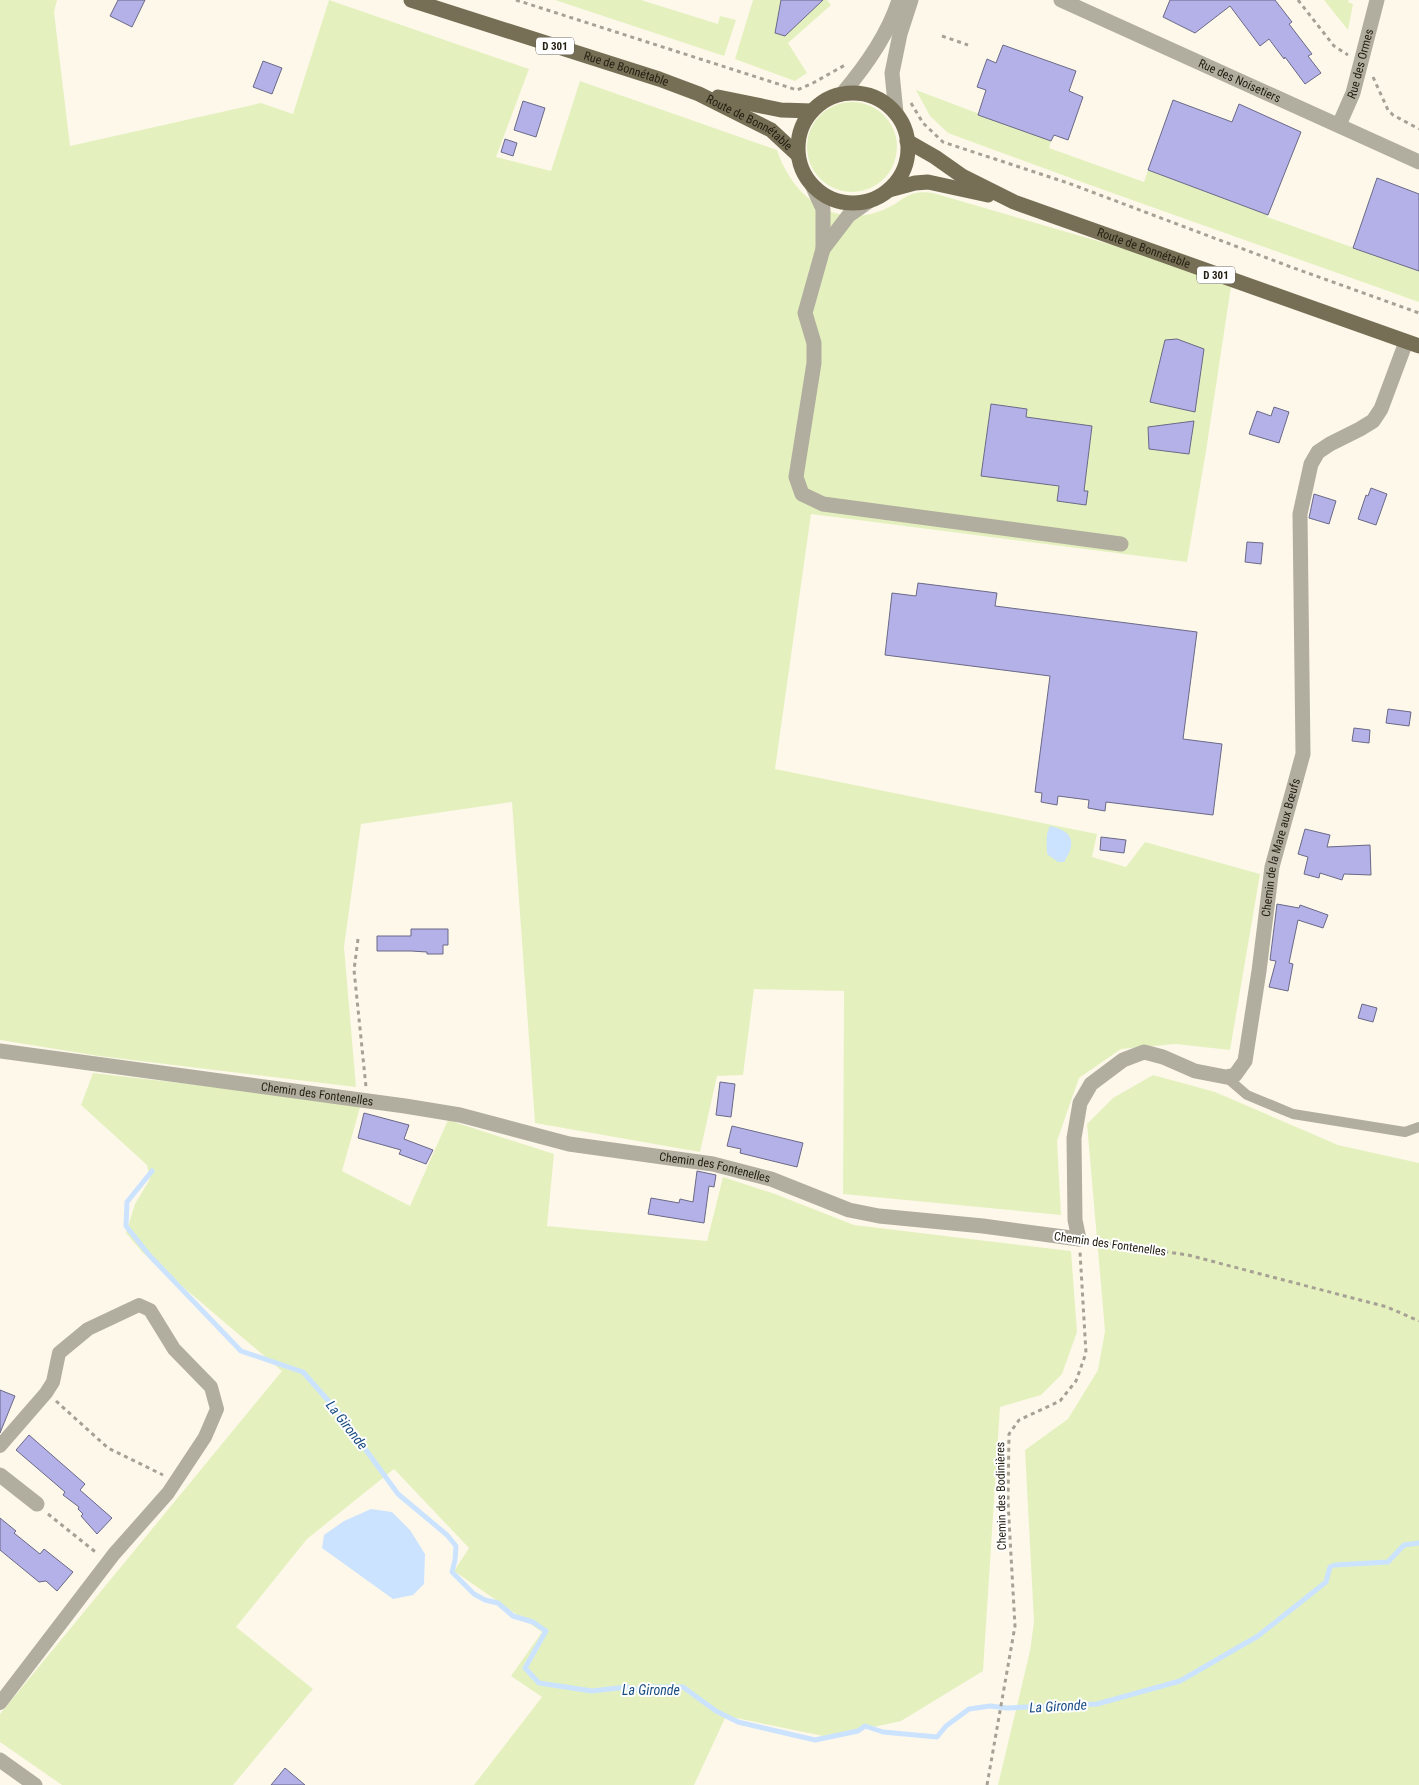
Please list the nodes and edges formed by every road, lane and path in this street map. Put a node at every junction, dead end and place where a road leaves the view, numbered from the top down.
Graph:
1 (411, 0) edge
2 (516, 0) edge
3 (899, 0) edge
4 (911, 0) edge
5 (1061, 0) edge
6 (1377, 0) edge
7 (942, 36) dead end
8 (968, 45) dead end
9 (845, 64) dead end
10 (699, 94) junction
11 (842, 94) junction
12 (910, 102) dead end
13 (812, 111) junction
14 (896, 113) junction
15 (1339, 125) junction
16 (907, 141) junction
17 (798, 155) junction
18 (1419, 162) edge
19 (812, 185) junction
20 (889, 190) junction
21 (869, 201) junction
22 (1014, 202) junction
23 (823, 249) junction
24 (1419, 313) edge
25 (1412, 344) edge
26 (1120, 544) dead end
27 (358, 938) dead end
28 (0, 1051) edge
29 (1226, 1077) junction
30 (367, 1100) junction
31 (1419, 1127) edge
32 (1079, 1239) junction
33 (1419, 1321) edge
34 (46, 1393) junction
35 (0, 1446) edge
36 (0, 1475) edge
37 (175, 1482) junction
38 (37, 1504) joint
39 (108, 1562) junction
40 (0, 1703) edge
41 (0, 1760) edge
42 (35, 1785) edge
43 (987, 1785) edge

1 - 10 main road, Rue de Bonnétable / D 301
2 - 9 path
3 - 11 street
4 - 14 street
5 - 15 street, Rue des Noisetiers
6 - 15 street, Rue des Ormes
7 - 8 path
10 - 13 main road, D 301
10 - 17 main road, Route de Bonnétable / D 301
11 - 13 main road
11 - 14 main road
12 - 24 path
13 - 17 main road
14 - 16 main road
15 - 18 street, Rue des Noisetiers
16 - 20 main road
16 - 22 main road, Route de Bonnétable / D 301
17 - 19 main road
19 - 21 main road
19 - 23 street
20 - 21 main road
20 - 22 main road, D 301
21 - 23 street
22 - 25 main road, Route de Bonnétable / D 301
23 - 26 street
25 - 29 street, Chemin de la Mare aux Bœufs
27 - 30 path
28 - 30 street, Chemin des Fontenelles
29 - 31 lane
29 - 32 street
30 - 32 street, Chemin des Fontenelles
32 - 33 path, Chemin des Fontenelles
32 - 43 path, Chemin des Bodinières
34 - 35 street
34 - 37 path
34 - 37 street
36 - 38 street
37 - 39 street
38 - 39 path
39 - 40 street
41 - 42 street

